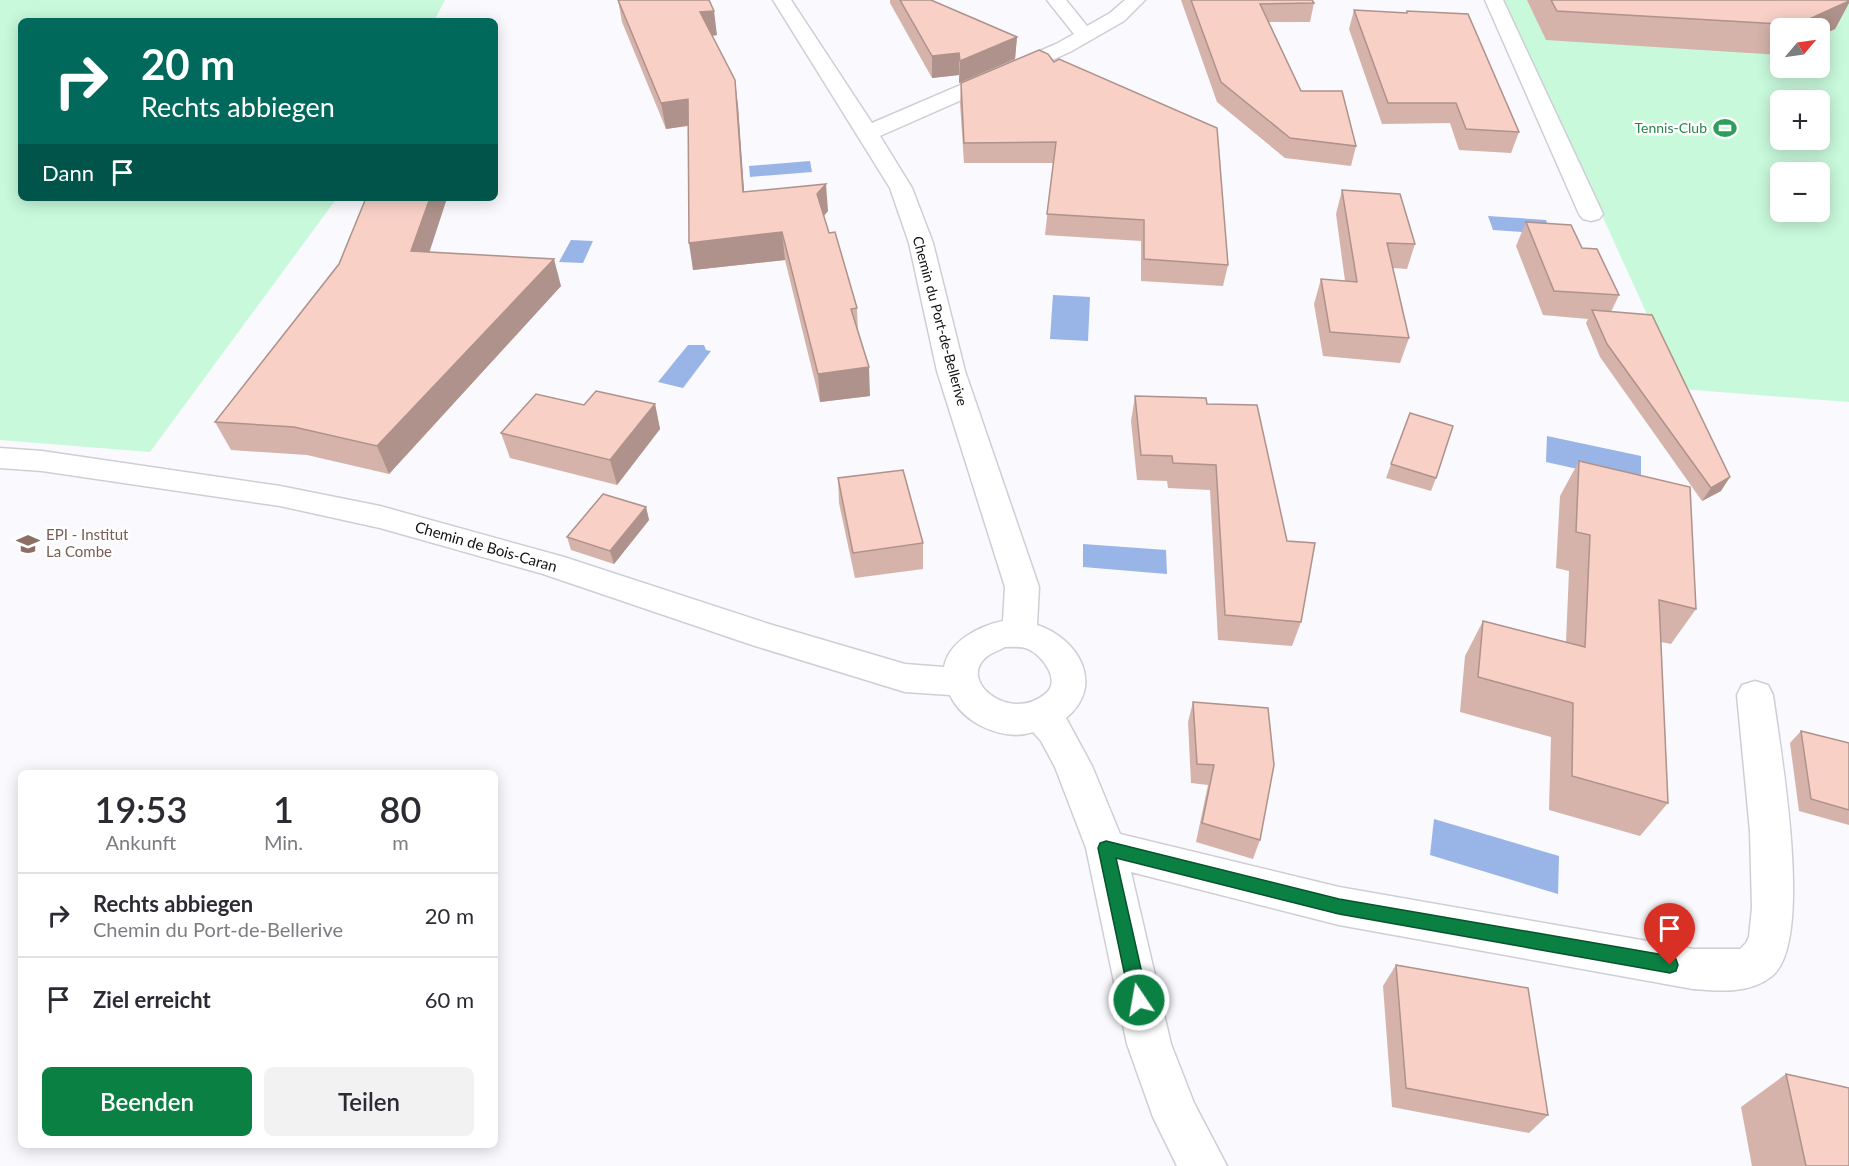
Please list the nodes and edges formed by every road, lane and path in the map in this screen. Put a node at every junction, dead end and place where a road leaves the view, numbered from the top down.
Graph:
1 (782, 0) edge
2 (1056, 0) edge
3 (1136, 0) edge
4 (1494, 0) edge
5 (1085, 36) junction
6 (868, 132) junction
7 (1591, 214) dead end
8 (0, 458) edge
9 (1019, 634) junction
10 (961, 682) junction
11 (1755, 695) dead end
12 (1041, 716) junction
13 (1106, 848) junction
14 (1203, 1166) edge

1 - 6 street, Chemin du Port-de-Bellerive
2 - 5 street
3 - 5 street
4 - 7 street
5 - 6 street
6 - 9 street, Chemin du Port-de-Bellerive
8 - 10 street, Chemin de Bois-Caran
9 - 10 street
9 - 12 street
10 - 12 street
11 - 13 street
12 - 13 street
13 - 14 street

